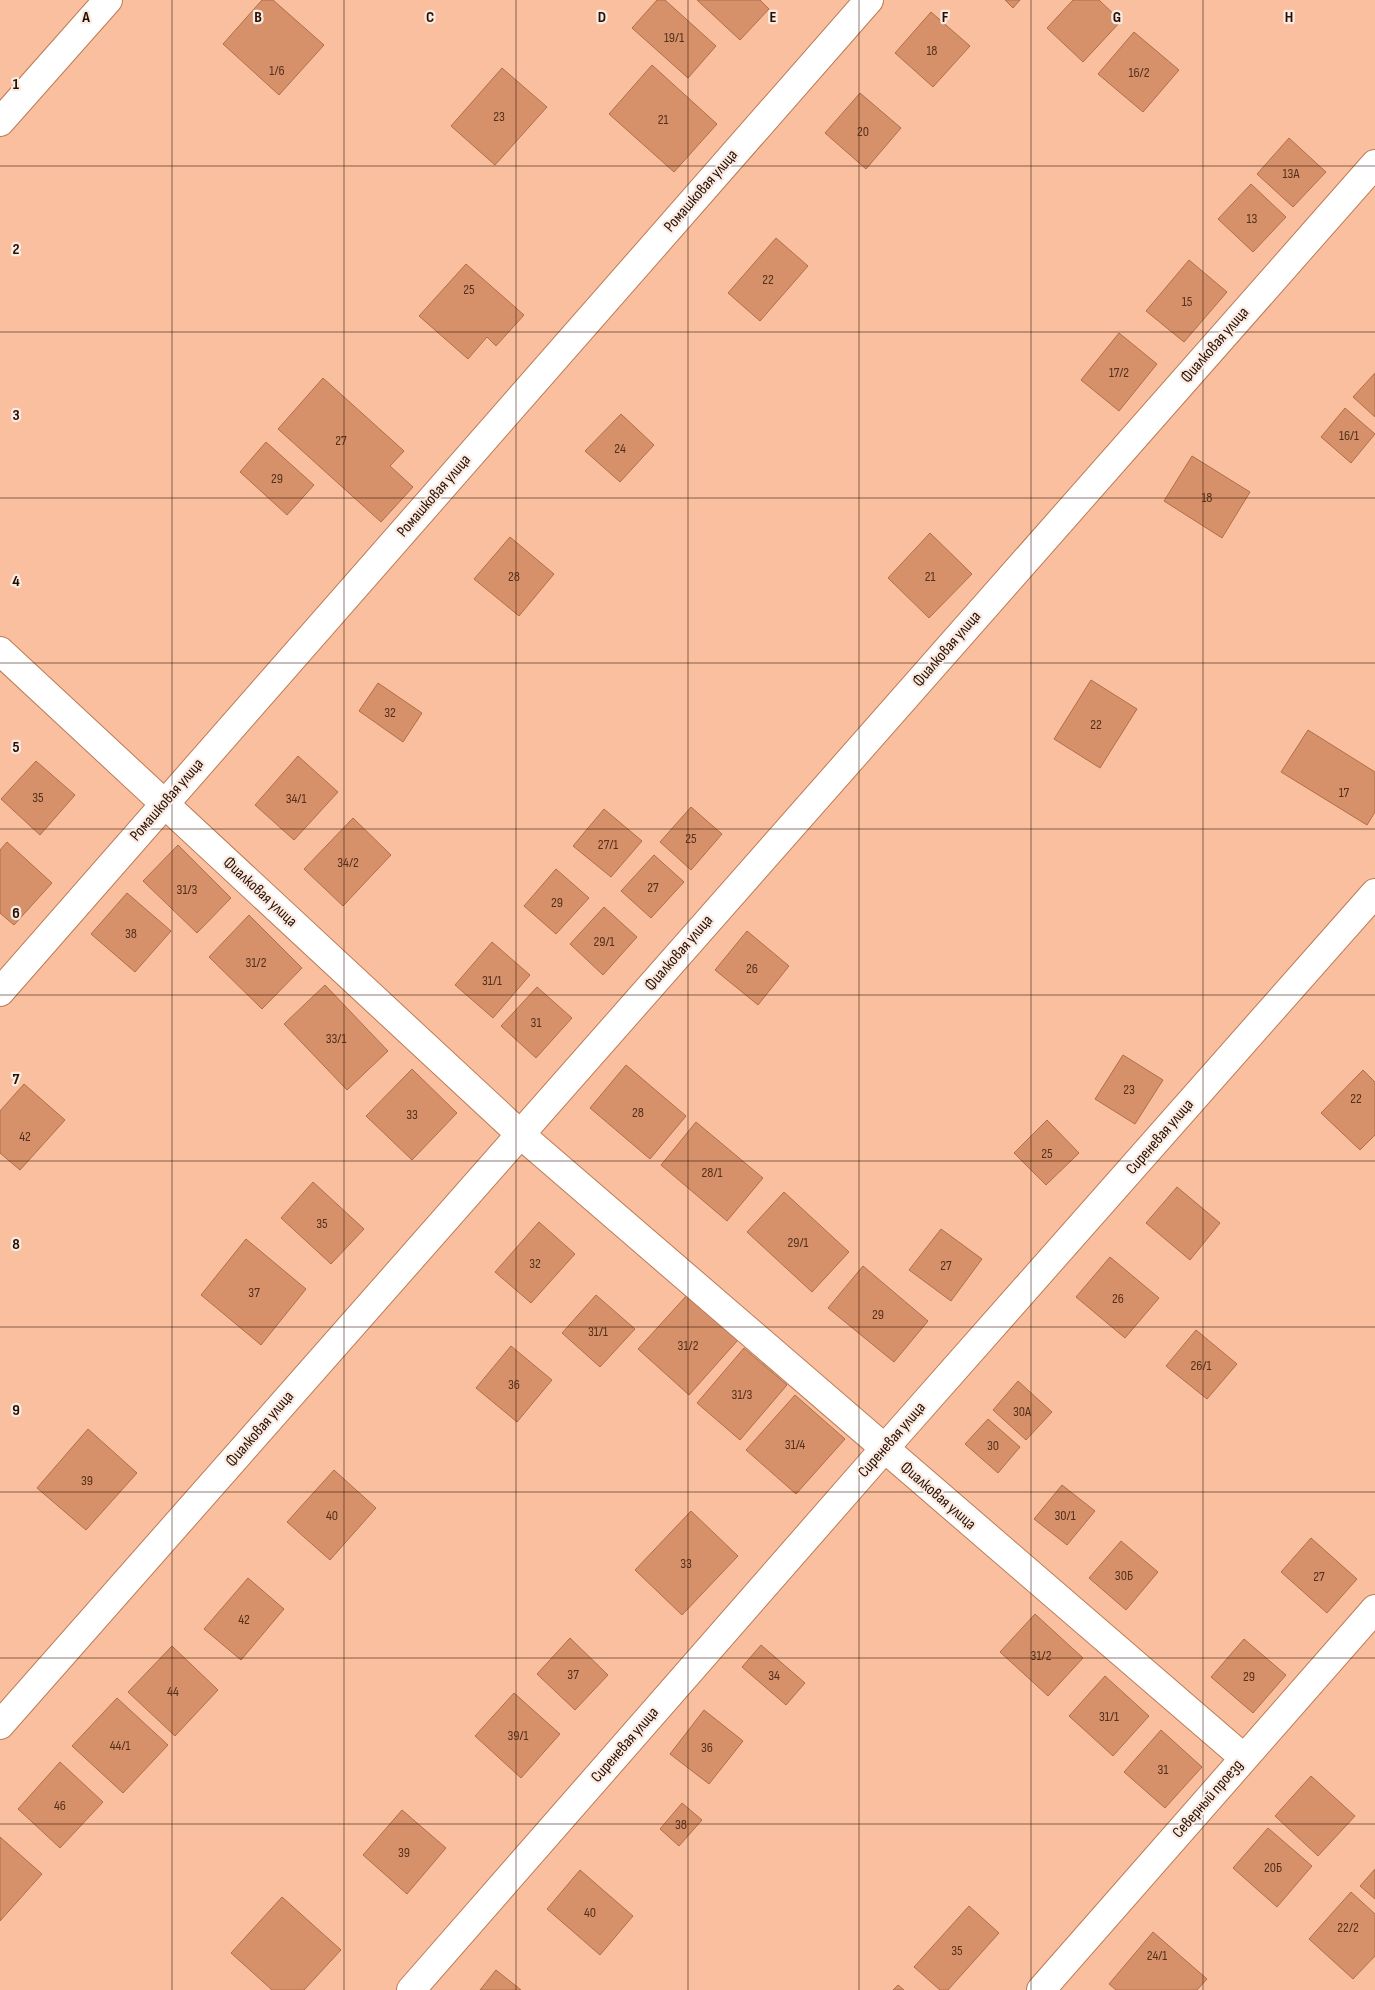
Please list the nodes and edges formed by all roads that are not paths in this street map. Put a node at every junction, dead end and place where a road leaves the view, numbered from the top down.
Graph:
1 (108, 0) edge
2 (869, 0) edge
3 (0, 122) edge
4 (1375, 164) edge
5 (0, 651) edge
6 (164, 803) junction
7 (1375, 893) edge
8 (0, 992) edge
9 (520, 1134) junction
10 (884, 1449) junction
11 (1375, 1609) edge
12 (0, 1725) edge
13 (1244, 1758) junction
14 (411, 1990) edge
15 (1041, 1990) edge

1 - 3 street
2 - 6 street, Ромашковая улица
4 - 9 street, Фиалковая улица
5 - 6 street, Фиалковая улица
6 - 8 street, Ромашковая улица
6 - 9 street, Фиалковая улица
7 - 10 street, Сиреневая улица
9 - 10 street, Фиалковая улица
9 - 12 street, Фиалковая улица
10 - 13 street, Фиалковая улица
10 - 14 street, Сиреневая улица
11 - 13 street, Северный проезд
13 - 15 street, Северный проезд

